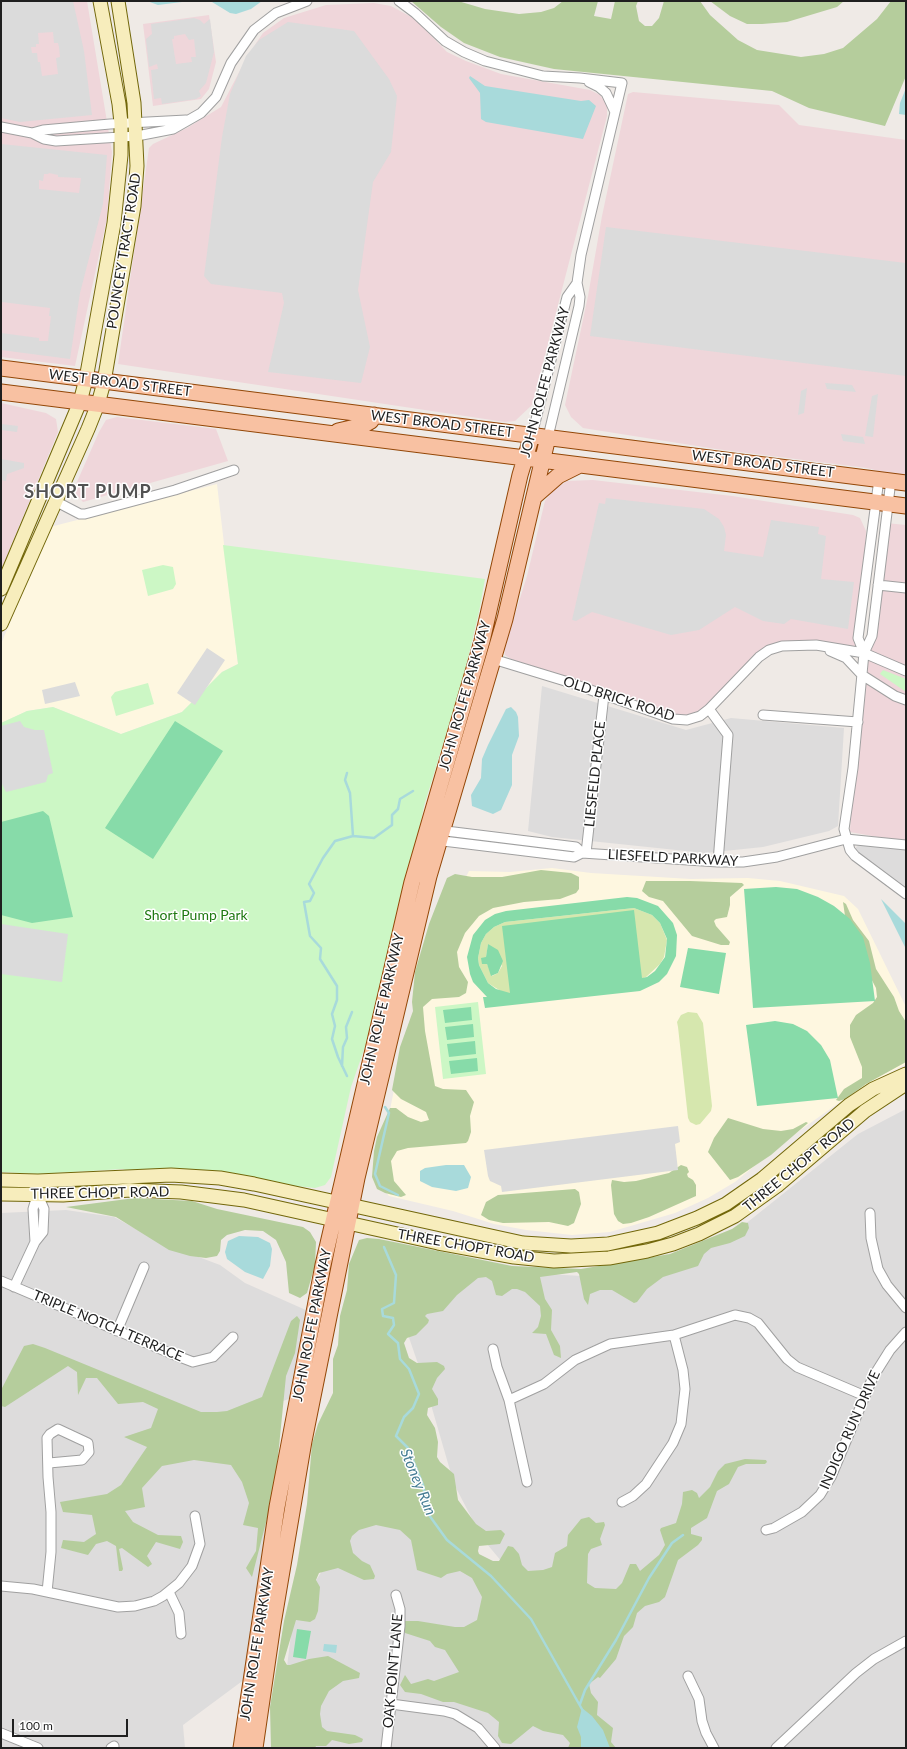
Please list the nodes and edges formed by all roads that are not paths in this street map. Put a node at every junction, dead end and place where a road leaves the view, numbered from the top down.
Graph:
1 (100, 1) edge
2 (118, 1) edge
3 (307, 1) edge
4 (399, 1) edge
5 (580, 78) junction
6 (615, 112) junction
7 (190, 119) junction
8 (136, 122) junction
9 (121, 123) junction
10 (1, 127) edge
11 (32, 134) junction
12 (137, 136) junction
13 (122, 137) junction
14 (577, 283) junction
15 (1, 368) edge
16 (86, 379) junction
17 (104, 382) junction
18 (1, 392) edge
19 (80, 402) junction
20 (98, 404) junction
21 (374, 415) junction
22 (331, 433) junction
23 (532, 435) junction
24 (548, 437) junction
25 (525, 457) junction
26 (543, 459) junction
27 (580, 465) junction
28 (234, 470) dead end
29 (892, 481) edge
30 (534, 497) junction
31 (56, 501) junction
32 (882, 503) junction
33 (906, 506) edge
34 (878, 585) junction
35 (906, 588) edge
36 (1, 589) edge
37 (1, 624) edge
38 (816, 645) junction
39 (864, 653) junction
40 (493, 659) junction
41 (906, 671) edge
42 (862, 675) junction
43 (604, 695) junction
44 (906, 700) edge
45 (709, 709) junction
46 (763, 714) dead end
47 (858, 722) junction
48 (425, 833) junction
49 (440, 835) junction
50 (846, 839) junction
51 (906, 845) edge
52 (584, 853) junction
53 (718, 862) junction
54 (906, 894) edge
55 (906, 1074) edge
56 (906, 1084) edge
57 (1, 1180) edge
58 (38, 1181) junction
59 (1, 1194) edge
60 (38, 1195) junction
61 (345, 1204) junction
62 (870, 1213) dead end
63 (341, 1221) junction
64 (144, 1267) dead end
65 (1, 1281) edge
66 (14, 1287) junction
67 (906, 1308) edge
68 (117, 1331) junction
69 (906, 1332) edge
70 (674, 1335) junction
71 (233, 1338) dead end
72 (493, 1349) dead end
73 (865, 1396) junction
74 (508, 1400) junction
75 (49, 1462) junction
76 (527, 1482) dead end
77 (622, 1502) dead end
78 (195, 1516) dead end
79 (766, 1530) dead end
80 (1, 1586) edge
81 (47, 1592) junction
82 (169, 1592) junction
83 (396, 1595) dead end
84 (181, 1634) dead end
85 (906, 1641) edge
86 (688, 1676) dead end
87 (391, 1704) junction
88 (1, 1733) edge
89 (38, 1748) edge
90 (241, 1748) edge
91 (256, 1748) edge
92 (386, 1748) edge
93 (495, 1748) edge
94 (714, 1748) edge
95 (776, 1748) edge

1 - 9 main road, POUNCEY TRACT ROAD
2 - 8 main road, POUNCEY TRACT ROAD
3 - 7 street
4 - 5 street
5 - 6 street
5 - 6 street, JOHN ROLFE PARKWAY
6 - 14 street, JOHN ROLFE PARKWAY
7 - 8 street
7 - 12 street
8 - 9 street
8 - 12 main road, POUNCEY TRACT ROAD
9 - 11 street
9 - 13 main road, POUNCEY TRACT ROAD
10 - 11 street
11 - 13 street
12 - 13 street
12 - 17 main road, POUNCEY TRACT ROAD
13 - 16 main road, POUNCEY TRACT ROAD
14 - 23 street, JOHN ROLFE PARKWAY
14 - 24 street, JOHN ROLFE PARKWAY
15 - 16 main road, WEST BROAD STREET
16 - 17 main road, WEST BROAD STREET
16 - 19 main road, POUNCEY TRACT ROAD
17 - 20 main road, POUNCEY TRACT ROAD
17 - 21 main road, WEST BROAD STREET
18 - 19 main road, WEST BROAD STREET
19 - 20 main road, WEST BROAD STREET
19 - 36 main road, POUNCEY TRACT ROAD
20 - 22 main road, WEST BROAD STREET
20 - 31 main road, POUNCEY TRACT ROAD
21 - 22 main road
21 - 23 main road, WEST BROAD STREET
22 - 25 main road, WEST BROAD STREET
23 - 24 main road, WEST BROAD STREET
23 - 25 main road, JOHN ROLFE PARKWAY
24 - 26 main road, JOHN ROLFE PARKWAY
24 - 29 main road, WEST BROAD STREET
25 - 26 main road, WEST BROAD STREET
25 - 48 main road, JOHN ROLFE PARKWAY
26 - 27 main road, WEST BROAD STREET
26 - 30 main road, JOHN ROLFE PARKWAY
27 - 30 main road
27 - 32 main road, WEST BROAD STREET
28 - 31 street
29 - 32 street
29 - 32 street
30 - 40 main road, JOHN ROLFE PARKWAY
31 - 37 main road, POUNCEY TRACT ROAD
32 - 33 main road, WEST BROAD STREET
32 - 34 street
32 - 39 street
34 - 35 street
34 - 39 street
38 - 39 street, OLD BRICK ROAD
38 - 42 street, OLD BRICK ROAD
38 - 45 street, OLD BRICK ROAD
39 - 41 street, OLD BRICK ROAD
39 - 42 street
40 - 43 street, OLD BRICK ROAD
40 - 49 main road, JOHN ROLFE PARKWAY
42 - 44 street, OLD BRICK ROAD
42 - 47 street
43 - 45 street, OLD BRICK ROAD
43 - 52 street, LIESFELD PLACE
45 - 53 street
46 - 47 street
47 - 50 street
48 - 49 street, LIESFELD PARKWAY
48 - 61 main road, JOHN ROLFE PARKWAY
49 - 52 street, LIESFELD PARKWAY
49 - 61 main road, JOHN ROLFE PARKWAY
50 - 51 street, LIESFELD PARKWAY
50 - 53 street, LIESFELD PARKWAY
50 - 54 street
52 - 53 street, LIESFELD PARKWAY
55 - 61 main road, THREE CHOPT ROAD
56 - 63 main road, THREE CHOPT ROAD
57 - 58 main road, THREE CHOPT ROAD
58 - 60 street
58 - 61 main road, THREE CHOPT ROAD
59 - 60 main road, THREE CHOPT ROAD
60 - 63 main road, THREE CHOPT ROAD
60 - 66 street
61 - 63 main road, JOHN ROLFE PARKWAY
62 - 67 street
63 - 90 main road, JOHN ROLFE PARKWAY
63 - 91 main road, JOHN ROLFE PARKWAY
64 - 68 street
65 - 66 street, TRIPLE NOTCH TERRACE
66 - 68 street, TRIPLE NOTCH TERRACE
68 - 71 street, TRIPLE NOTCH TERRACE
69 - 73 street, INDIGO RUN DRIVE
70 - 73 street
70 - 74 street
70 - 77 street
72 - 74 street
73 - 79 street, INDIGO RUN DRIVE
74 - 76 street
75 - 75 street
75 - 81 street
78 - 82 street
80 - 81 street
81 - 82 street
82 - 84 street
83 - 87 street, OAK POINT LANE
85 - 95 street
86 - 94 street
87 - 92 street, OAK POINT LANE
87 - 93 street
88 - 89 street

